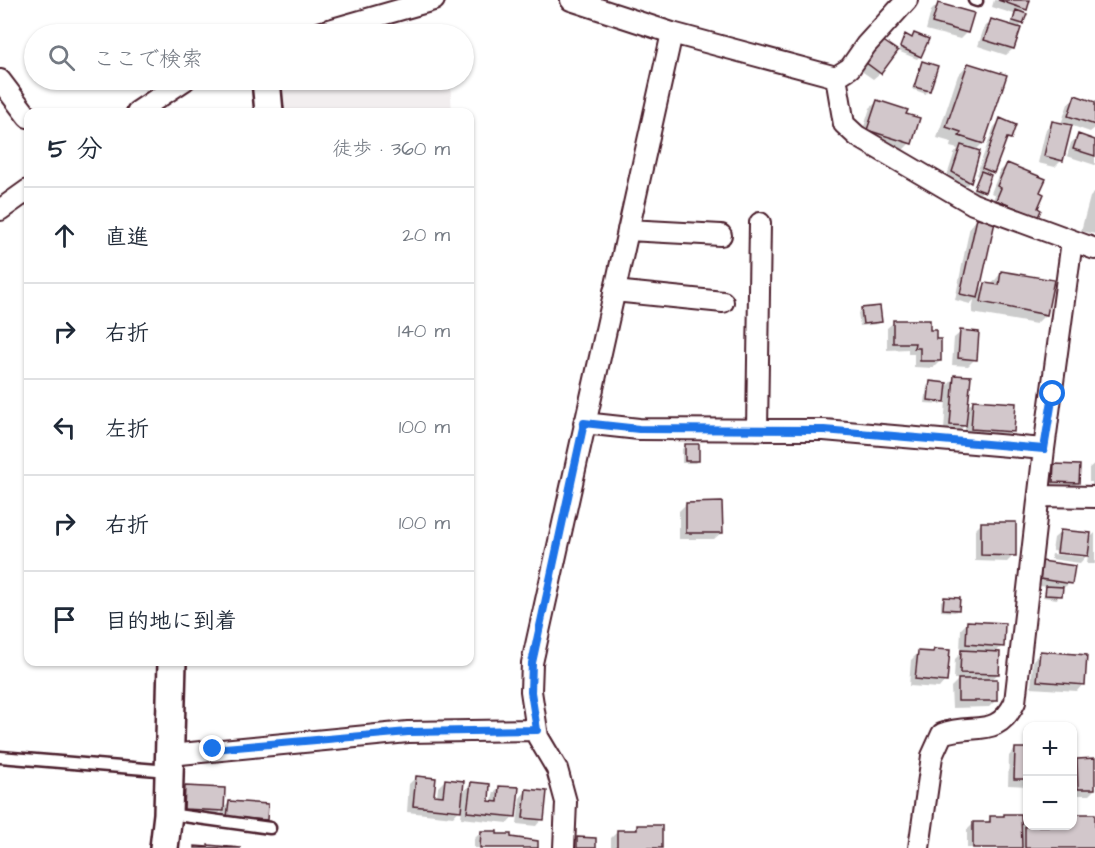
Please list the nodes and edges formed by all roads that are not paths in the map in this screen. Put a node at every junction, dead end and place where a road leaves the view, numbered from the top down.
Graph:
1 (434, 0) edge
2 (571, 0) edge
3 (907, 0) edge
4 (350, 24) edge
5 (672, 33) junction
6 (836, 77) junction
7 (0, 80) edge
8 (170, 90) edge
9 (267, 90) edge
10 (143, 108) edge
11 (269, 108) edge
12 (24, 112) edge
13 (24, 193) edge
14 (0, 210) edge
15 (760, 223) dead end
16 (628, 230) junction
17 (721, 235) dead end
18 (1072, 241) junction
19 (1095, 249) edge
20 (614, 291) junction
21 (723, 302) dead end
22 (584, 423) junction
23 (757, 430) junction
24 (1044, 449) junction
25 (1039, 496) junction
26 (1095, 497) edge
27 (172, 666) edge
28 (537, 730) junction
29 (0, 757) edge
30 (170, 763) junction
31 (168, 814) junction
32 (270, 828) dead end
33 (164, 848) edge
34 (564, 848) edge
35 (919, 848) edge

1 - 4 street
2 - 5 street
3 - 6 street
5 - 6 street
5 - 16 street
6 - 18 street
7 - 12 street
8 - 10 street
9 - 11 street
13 - 14 street
15 - 23 street
16 - 17 street
16 - 20 street
18 - 19 street
18 - 24 street
20 - 21 street
20 - 22 street
22 - 23 street
22 - 28 street
23 - 24 street
24 - 25 street
25 - 26 street
25 - 35 street
27 - 30 street
28 - 30 street
28 - 34 street
29 - 30 lane
30 - 31 street
31 - 32 lane
31 - 33 street

